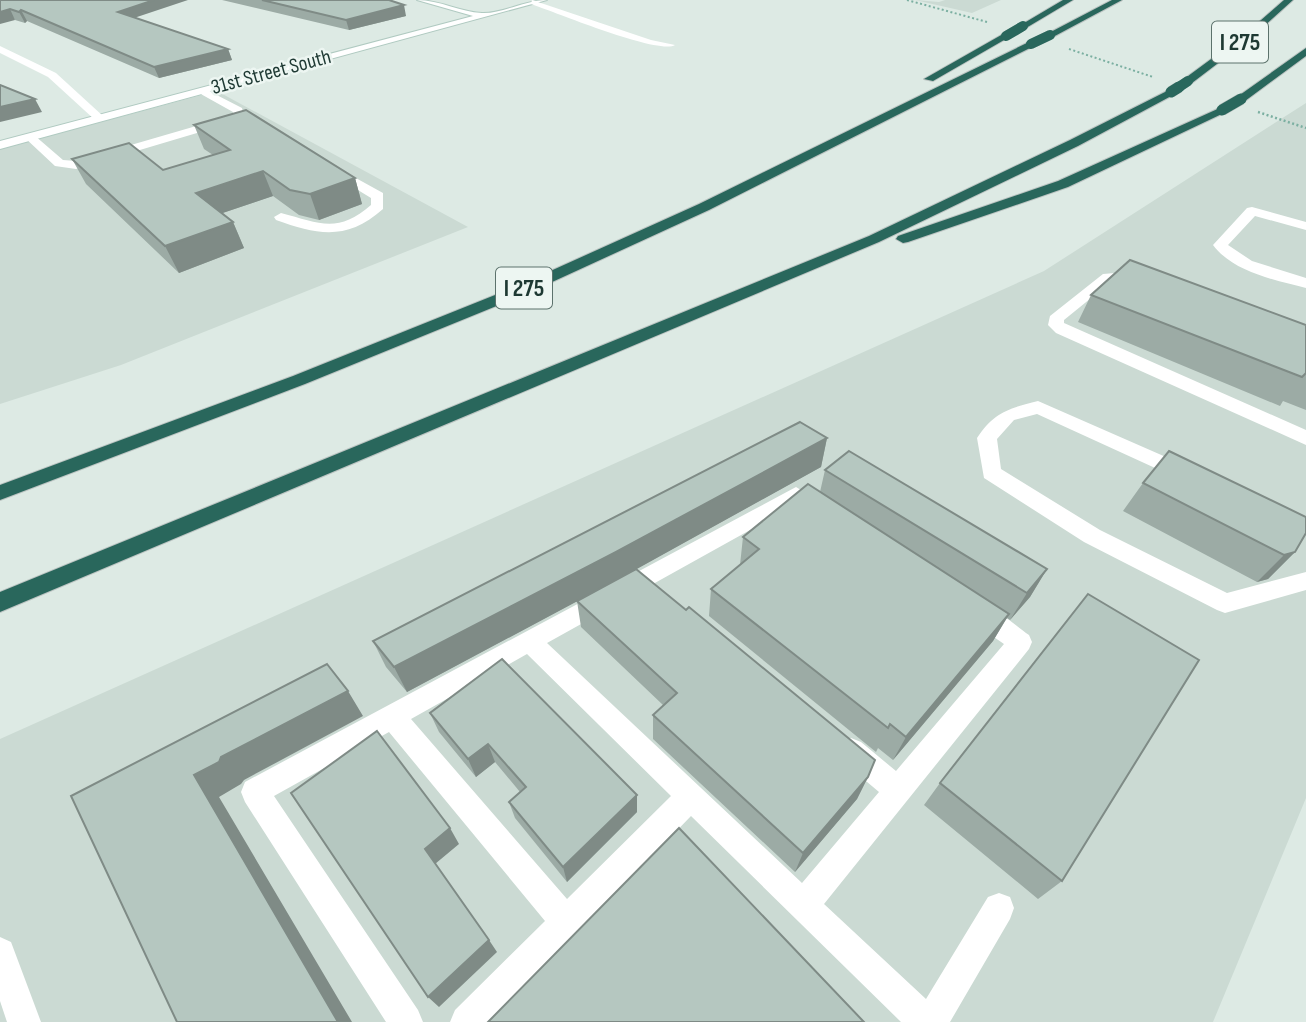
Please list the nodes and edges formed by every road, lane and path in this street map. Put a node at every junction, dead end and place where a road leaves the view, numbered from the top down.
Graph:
1 (421, 0) edge
2 (907, 0) edge
3 (1069, 0) edge
4 (1118, 0) edge
5 (1289, 0) edge
6 (538, 1) edge
7 (483, 16) junction
8 (993, 24) dead end
9 (670, 45) dead end
10 (1059, 46) dead end
11 (0, 49) edge
12 (1306, 51) edge
13 (924, 82) dead end
14 (1167, 86) junction
15 (203, 91) junction
16 (901, 95) dead end
17 (1254, 111) dead end
18 (240, 117) junction
19 (99, 118) junction
20 (878, 118) junction
21 (256, 121) edge
22 (1306, 128) edge
23 (30, 137) junction
24 (0, 145) edge
25 (323, 164) edge
26 (281, 217) edge
27 (1306, 226) edge
28 (1306, 281) edge
29 (1161, 282) edge
30 (755, 290) junction
31 (1306, 438) edge
32 (1207, 484) edge
33 (0, 493) edge
34 (840, 525) edge
35 (642, 579) junction
36 (1306, 581) edge
37 (663, 597) edge
38 (953, 598) edge
39 (0, 602) edge
40 (529, 641) junction
41 (392, 716) junction
42 (834, 737) edge
43 (898, 790) junction
44 (691, 796) junction
45 (804, 904) junction
46 (999, 908) dead end
47 (566, 922) junction
48 (0, 953) edge
49 (24, 1022) edge
50 (406, 1022) edge
51 (467, 1022) edge
52 (928, 1022) edge

1 - 7 street
2 - 8 path
3 - 13 highway, bridge
4 - 20 highway, I 275, bridge
5 - 14 highway, I 275, bridge
6 - 7 street, 31st Street South
6 - 9 street
7 - 15 street, 31st Street South
10 - 14 path
11 - 19 street
12 - 30 highway, bridge
14 - 30 highway, I 275
15 - 18 street
15 - 19 street, 31st Street South
16 - 20 highway
17 - 22 path
18 - 21 street
18 - 23 street
19 - 23 street, 31st Street South
20 - 33 highway, I 275
23 - 24 street, 31st Street South
25 - 26 street
27 - 28 street
29 - 31 street
30 - 39 highway, I 275
32 - 36 street
34 - 35 street
35 - 37 street
35 - 40 street
38 - 43 street
40 - 41 street
40 - 44 street
41 - 47 street
41 - 50 street
42 - 43 street
43 - 45 street
44 - 45 street
44 - 47 street
45 - 52 street
46 - 52 street
47 - 51 street
48 - 49 street

